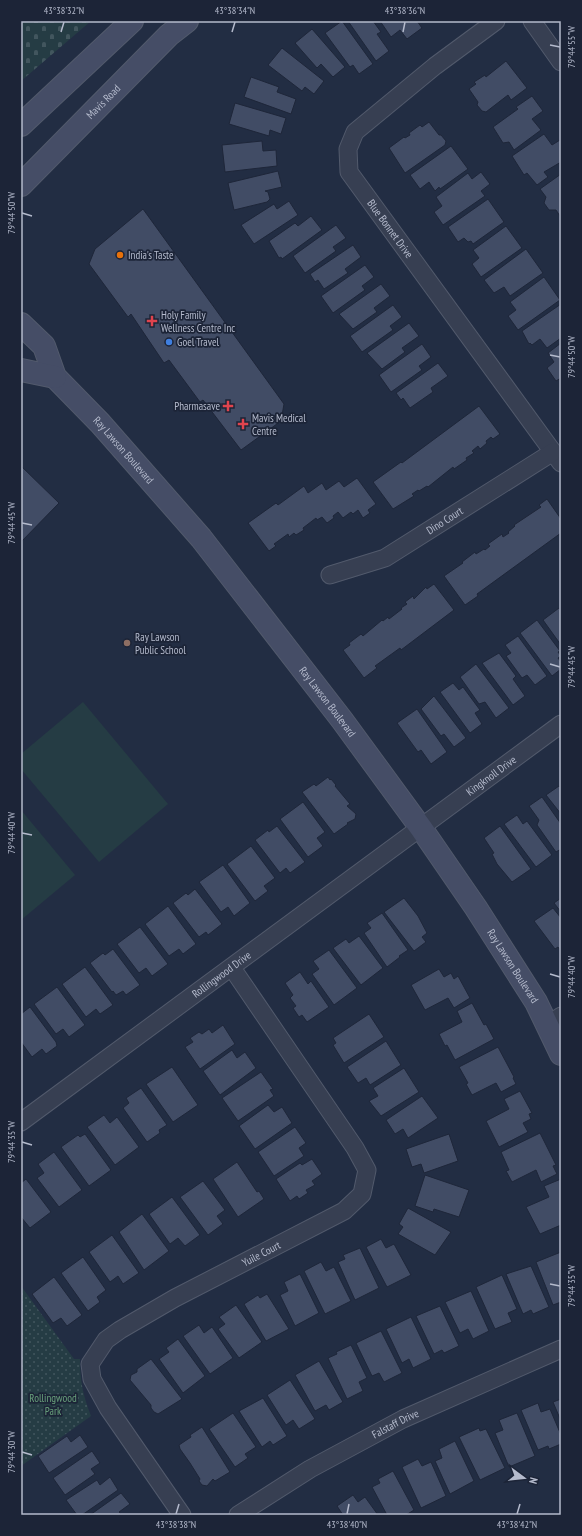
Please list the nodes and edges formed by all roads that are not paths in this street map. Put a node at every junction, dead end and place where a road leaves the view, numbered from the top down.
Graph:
1 (132, 21) edge
2 (187, 21) edge
3 (496, 21) edge
4 (532, 21) edge
5 (561, 62) edge
6 (21, 125) edge
7 (21, 185) edge
8 (21, 324) edge
9 (21, 370) edge
10 (55, 377) junction
11 (557, 457) edge
12 (330, 575) dead end
13 (561, 724) edge
14 (421, 828) junction
15 (232, 968) junction
16 (555, 1021) edge
17 (561, 1054) edge
18 (21, 1122) edge
19 (561, 1349) edge
20 (182, 1515) edge
21 (238, 1515) edge

1 - 6 street
2 - 7 street, Mavis Road
3 - 11 street, Blue Bonnet Drive
4 - 5 street
8 - 10 street, Ray Lawson Boulevard
9 - 10 street
10 - 14 street, Ray Lawson Boulevard
11 - 12 street, Dino Court
13 - 14 street, Kingknoll Drive
14 - 15 street, Rollingwood Drive
14 - 16 street, Ray Lawson Boulevard
15 - 18 street, Rollingwood Drive
15 - 20 street, Yuile Court
16 - 17 street, Ray Lawson Boulevard
19 - 21 street, Falstaff Drive

